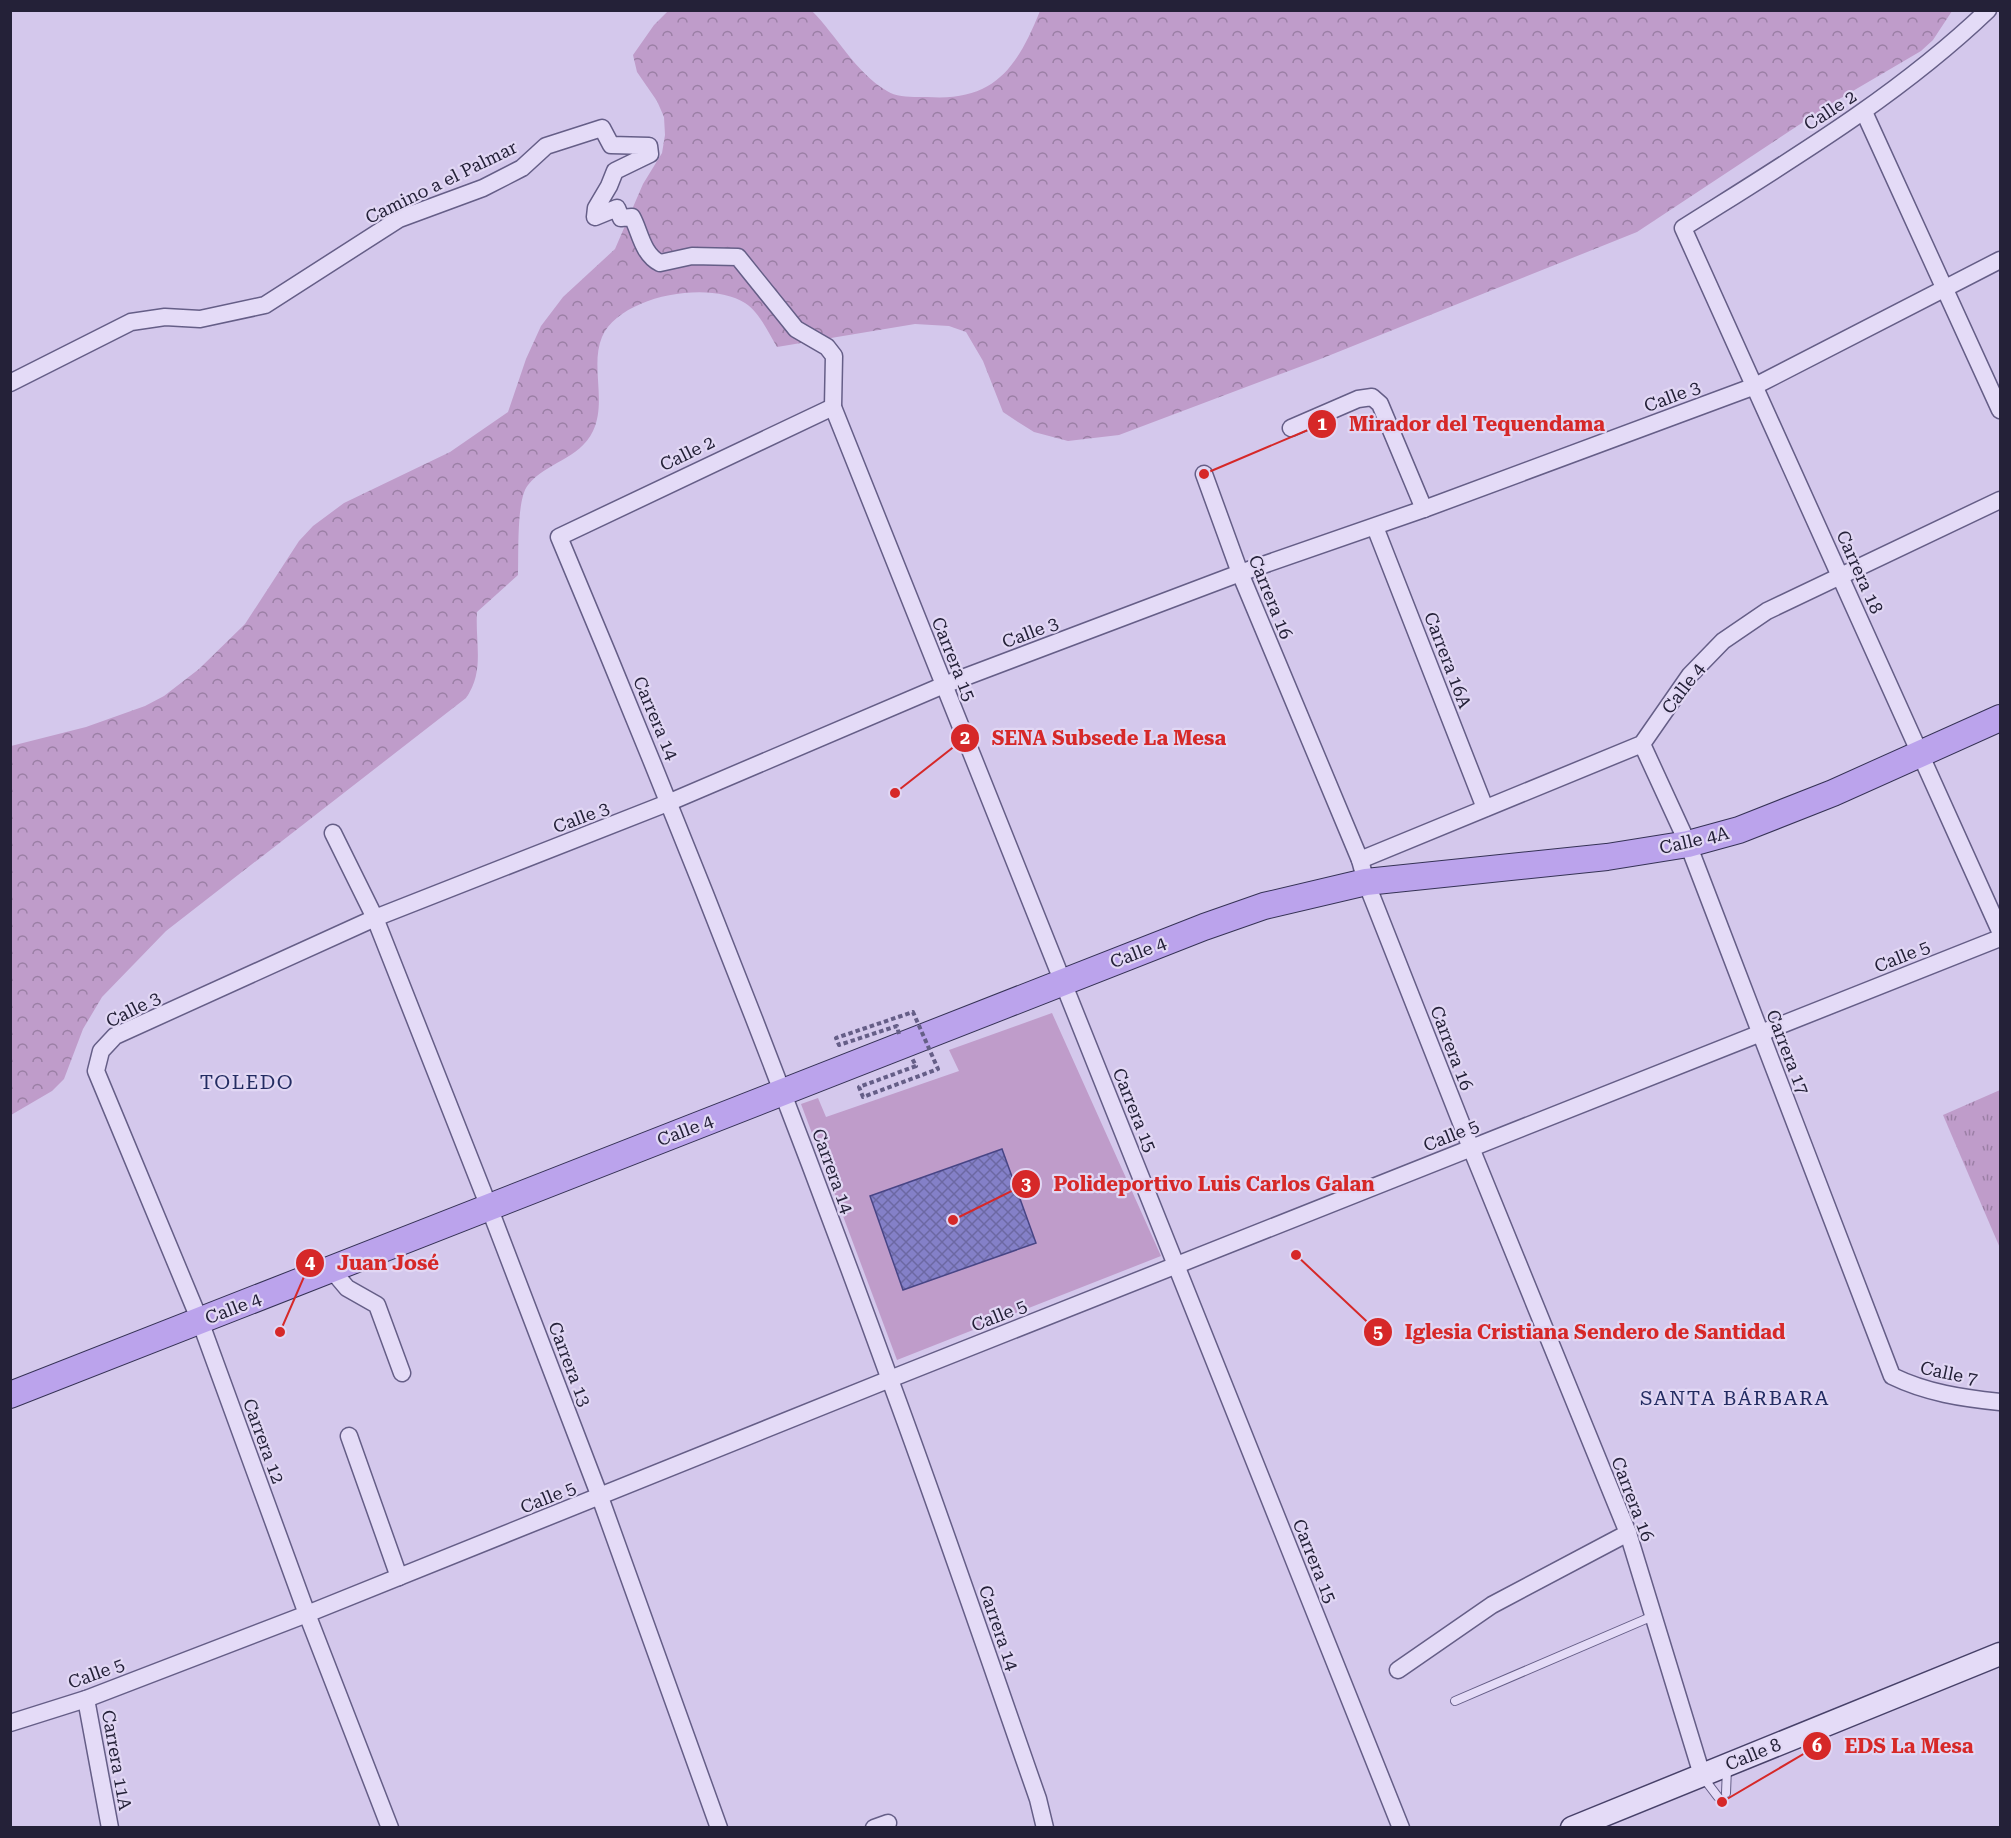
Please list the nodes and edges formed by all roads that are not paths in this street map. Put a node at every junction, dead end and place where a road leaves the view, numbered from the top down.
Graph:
1 (1988, 10) edge
2 (1864, 112) junction
3 (1683, 228) joint
4 (2001, 260) edge
5 (1945, 288) junction
6 (10, 383) edge
7 (1755, 386) junction
8 (833, 407) junction
9 (2001, 410) edge
10 (1291, 428) dead end
11 (1204, 474) dead end
12 (2001, 500) edge
13 (1424, 509) junction
14 (1375, 527) junction
15 (559, 537) joint
16 (1240, 573) junction
17 (1840, 576) junction
18 (944, 685) junction
19 (2001, 718) edge
20 (1642, 744) junction
21 (1920, 753) junction
22 (670, 802) junction
23 (1485, 808) junction
24 (333, 833) dead end
25 (1688, 844) junction
26 (1363, 871) junction
27 (375, 918) junction
28 (2001, 931) edge
29 (2001, 938) edge
30 (1062, 981) junction
31 (1759, 1034) junction
32 (96, 1071) joint
33 (783, 1091) junction
34 (1470, 1148) junction
35 (489, 1207) junction
36 (1176, 1265) junction
37 (331, 1269) junction
38 (200, 1321) junction
39 (402, 1372) dead end
40 (1892, 1376) joint
41 (890, 1379) junction
42 (10, 1395) edge
43 (2001, 1402) edge
44 (349, 1436) dead end
45 (600, 1497) junction
46 (1628, 1533) junction
47 (399, 1577) junction
48 (307, 1614) junction
49 (1653, 1616) junction
50 (2001, 1654) edge
51 (1398, 1670) dead end
52 (86, 1699) junction
53 (1455, 1701) dead end
54 (10, 1723) edge
55 (1727, 1765) junction
56 (1702, 1775) junction
57 (110, 1827) edge
58 (390, 1827) edge
59 (719, 1827) edge
60 (1045, 1827) edge
61 (1401, 1827) edge
62 (1572, 1827) edge

1 - 2 street, Calle 2
2 - 3 street, Calle 2
2 - 5 street
3 - 7 street, Carrera 18
4 - 5 street, Calle 3
5 - 7 street, Calle 3
5 - 9 street
6 - 8 street, Camino a el Palmar
7 - 13 street, Calle 3
7 - 17 street, Carrera 18
8 - 15 street, Calle 2
8 - 18 street, Carrera 15
10 - 13 street
11 - 16 street, Carrera 16
12 - 17 street, Calle 4
13 - 14 street, Calle 3
14 - 16 street, Calle 3
14 - 23 street, Carrera 16A
15 - 22 street, Carrera 14
16 - 18 street, Calle 3
16 - 26 street, Carrera 16
17 - 20 street, Calle 4
17 - 21 street, Carrera 18
18 - 22 street, Calle 3
18 - 30 street, Carrera 15
19 - 21 main road, Calle 4A
20 - 23 street, Calle 4
20 - 25 street, Carrera 17
21 - 25 main road, Calle 4A
21 - 28 street, Carrera 18
22 - 27 street, Calle 3
22 - 33 street, Carrera 14
23 - 26 street, Calle 4
24 - 27 street, Carrera 13
25 - 26 main road, Calle 4A
25 - 31 street, Carrera 17
26 - 30 main road, Calle 4
26 - 34 street, Carrera 16
27 - 32 street, Calle 3
27 - 35 street, Carrera 13
29 - 31 street, Calle 5
30 - 33 main road, Calle 4
30 - 36 street, Carrera 15
31 - 34 street, Calle 5
31 - 40 street, Carrera 17
32 - 38 street, Carrera 12
33 - 35 main road, Calle 4
33 - 41 street, Carrera 14
34 - 36 street, Calle 5
34 - 46 street, Carrera 16
35 - 37 main road, Calle 4
35 - 45 street, Carrera 13
36 - 41 street, Calle 5
36 - 61 street, Carrera 15
37 - 38 main road, Calle 4
37 - 39 street
38 - 42 main road, Calle 4
38 - 48 street, Carrera 12
40 - 43 street, Calle 7
41 - 45 street, Calle 5
41 - 60 street, Carrera 14
44 - 47 street
45 - 47 street, Calle 5
45 - 59 street, Carrera 13
46 - 49 street, Carrera 16
46 - 51 street
47 - 48 street, Calle 5
48 - 52 street, Calle 5
48 - 58 street, Carrera 12
49 - 53 lane
49 - 56 street, Carrera 16
50 - 55 main road, Calle 8
52 - 54 street, Calle 5
52 - 57 street, Carrera 11A
55 - 56 main road, Calle 8
55 - 56 lane
56 - 62 main road, Calle 8

